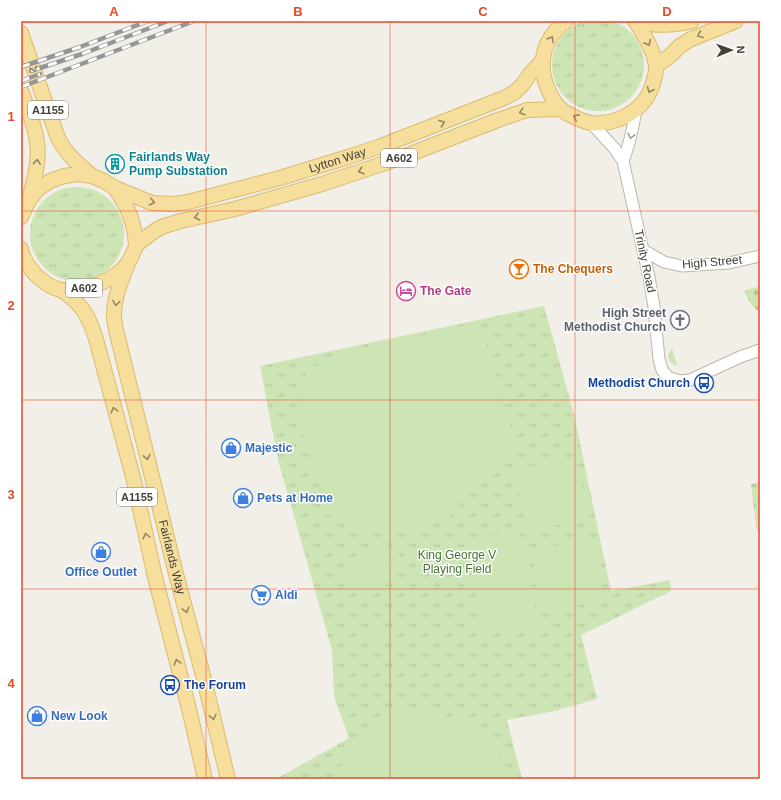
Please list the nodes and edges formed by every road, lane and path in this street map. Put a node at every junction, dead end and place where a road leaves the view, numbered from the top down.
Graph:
1 (566, 21) edge
2 (635, 21) edge
3 (692, 21) edge
4 (736, 21) edge
5 (21, 33) edge
6 (542, 61) junction
7 (656, 66) junction
8 (21, 90) edge
9 (561, 109) junction
10 (636, 110) junction
11 (592, 124) junction
12 (623, 161) junction
13 (92, 176) junction
14 (115, 188) junction
15 (29, 200) junction
16 (21, 216) edge
17 (136, 245) junction
18 (21, 249) edge
19 (643, 250) junction
20 (760, 256) edge
21 (127, 266) junction
22 (21, 271) edge
23 (39, 278) junction
24 (62, 291) junction
25 (760, 350) edge
26 (205, 779) edge
27 (228, 779) edge

6 -> 1 main road, Lytton Way / A602
2 - 3 main road
2 -> 7 main road
4 -> 7 main road
5 -> 13 main road, A1155
6 - 9 main road, Lytton Way / A602
14 -> 6 main road, Lytton Way / A602
7 -> 10 main road
15 -> 8 main road, A1155
11 -> 9 main road, Lytton Way / A602
9 -> 17 main road, Lytton Way / A602
10 - 11 main road
10 -> 12 street
11 - 12 street, Trinity Road
12 - 19 street, Trinity Road
13 - 14 main road, Lytton Way / A602
13 - 15 main road, Lytton Way / A602
14 - 17 main road, Lytton Way / A602
15 - 16 main road, Lytton Way / A602
17 - 21 main road, Lytton Way / A602
18 - 23 main road, A602
19 - 20 street, High Street
19 - 25 street, Trinity Road
21 - 24 main road, A602
21 -> 27 main road, Fairlands Way / A1155
22 - 23 main road, A602
23 - 24 main road, A602
26 -> 24 main road, Fairlands Way / A1155

